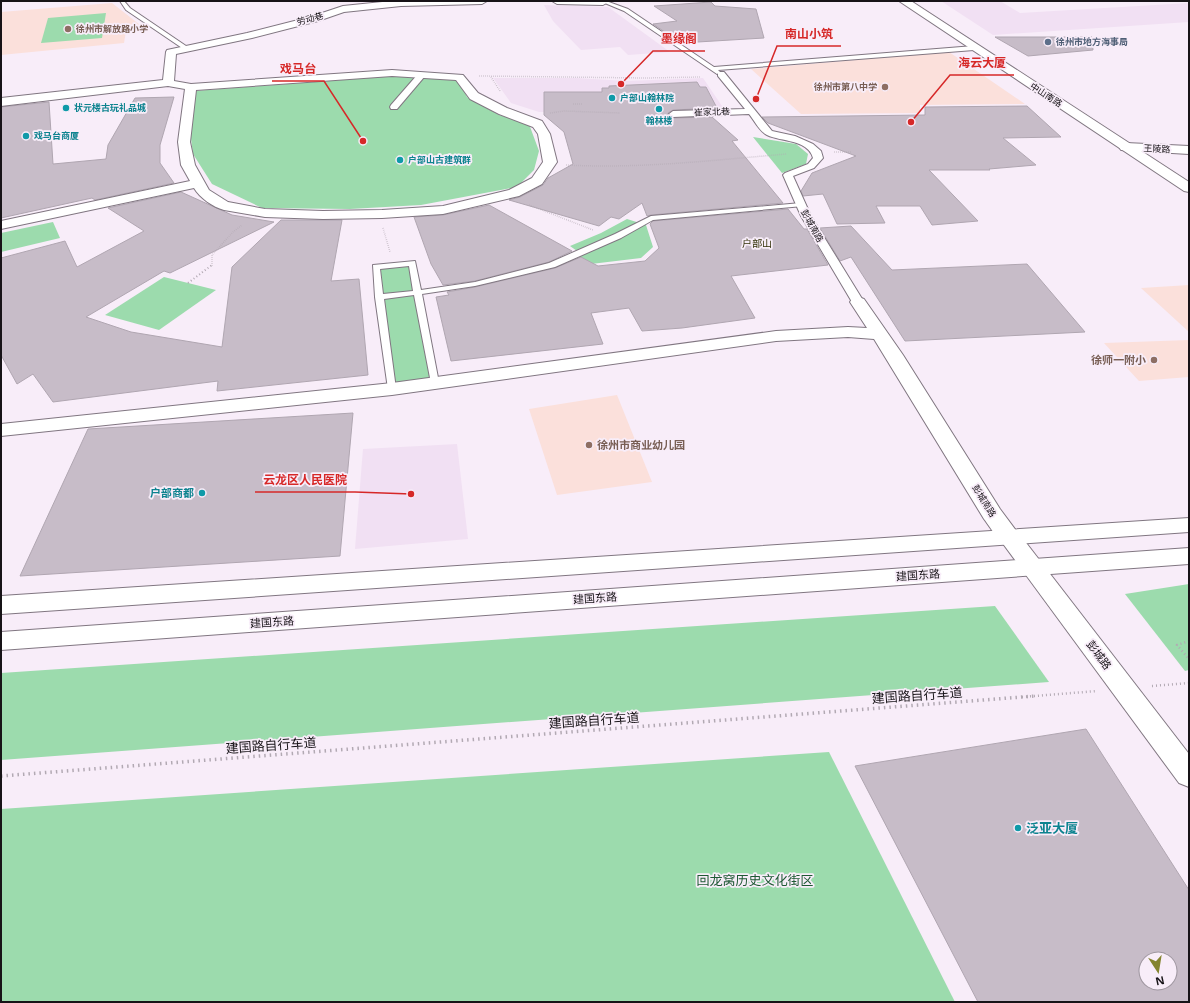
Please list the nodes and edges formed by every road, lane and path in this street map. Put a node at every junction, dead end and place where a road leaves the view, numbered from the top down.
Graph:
1 (122, 1) edge
2 (482, 1) edge
3 (557, 1) edge
4 (602, 1) edge
5 (904, 1) edge
6 (920, 1) edge
7 (350, 4) edge
8 (974, 48) junction
9 (187, 49) junction
10 (712, 69) junction
11 (722, 75) junction
12 (421, 76) junction
13 (459, 77) junction
14 (168, 83) junction
15 (191, 87) junction
16 (1, 102) edge
17 (573, 104) dead end
18 (582, 104) dead end
19 (394, 107) dead end
20 (751, 111) junction
21 (548, 113) dead end
22 (620, 113) dead end
23 (673, 114) dead end
24 (1126, 147) junction
25 (1149, 148) junction
26 (1189, 150) edge
27 (817, 153) junction
28 (1169, 160) dead end
29 (548, 165) junction
30 (198, 183) junction
31 (1189, 188) edge
32 (506, 195) junction
33 (801, 205) junction
34 (265, 213) junction
35 (1, 225) edge
36 (382, 225) dead end
37 (594, 230) dead end
38 (389, 248) dead end
39 (188, 283) dead end
40 (418, 292) junction
41 (379, 297) junction
42 (858, 302) joint
43 (880, 334) junction
44 (435, 383) junction
45 (392, 389) junction
46 (1, 430) edge
47 (1189, 525) edge
48 (1009, 536) junction
49 (1189, 556) edge
50 (1032, 567) junction
51 (1, 605) edge
52 (1, 641) edge
53 (1189, 641) edge
54 (1189, 659) edge
55 (1189, 682) edge
56 (1124, 689) junction
57 (1189, 775) edge
58 (1, 776) edge

1 - 9 lane
2 - 7 street, 劳动巷
3 - 4 street
4 - 10 lane
5 - 8 main road, 中山南路
6 - 25 main road, 中山南路
7 - 9 street, 劳动巷
8 - 10 lane
8 - 24 main road, 中山南路
9 - 14 street, 劳动巷
10 - 11 lane
11 - 13 path
11 - 20 street
12 - 13 street
12 - 15 street
12 - 19 street
13 - 29 street
14 - 15 street
14 - 16 street
15 - 30 street
17 - 18 path
20 - 23 street, 崔家北巷
20 - 27 street
21 - 22 path
24 - 25 main road, 王陵路
24 - 31 main road, 中山南路
25 - 26 main road, 王陵路
25 - 28 main road, 中山南路
27 - 29 path
27 - 33 street, 彭城南路
29 - 32 street
30 - 34 street
30 - 35 street
32 - 34 street
32 - 37 path
33 - 40 lane
33 - 42 street, 彭城南路
34 - 39 path
36 - 38 path
40 - 41 lane
40 - 41 lane
40 - 44 lane
41 - 45 lane
42 - 43 street, 彭城南路
43 - 44 street
43 - 48 street, 彭城南路
44 - 45 street
45 - 46 street
47 - 48 main road
48 - 50 main road, 彭城路
48 - 51 main road
49 - 50 main road, 建国东路
50 - 52 main road, 建国东路
50 - 56 main road, 彭城路
53 - 54 path
55 - 56 path, 建国路自行车道
56 - 57 main road, 彭城路
56 - 58 path, 建国路自行车道

